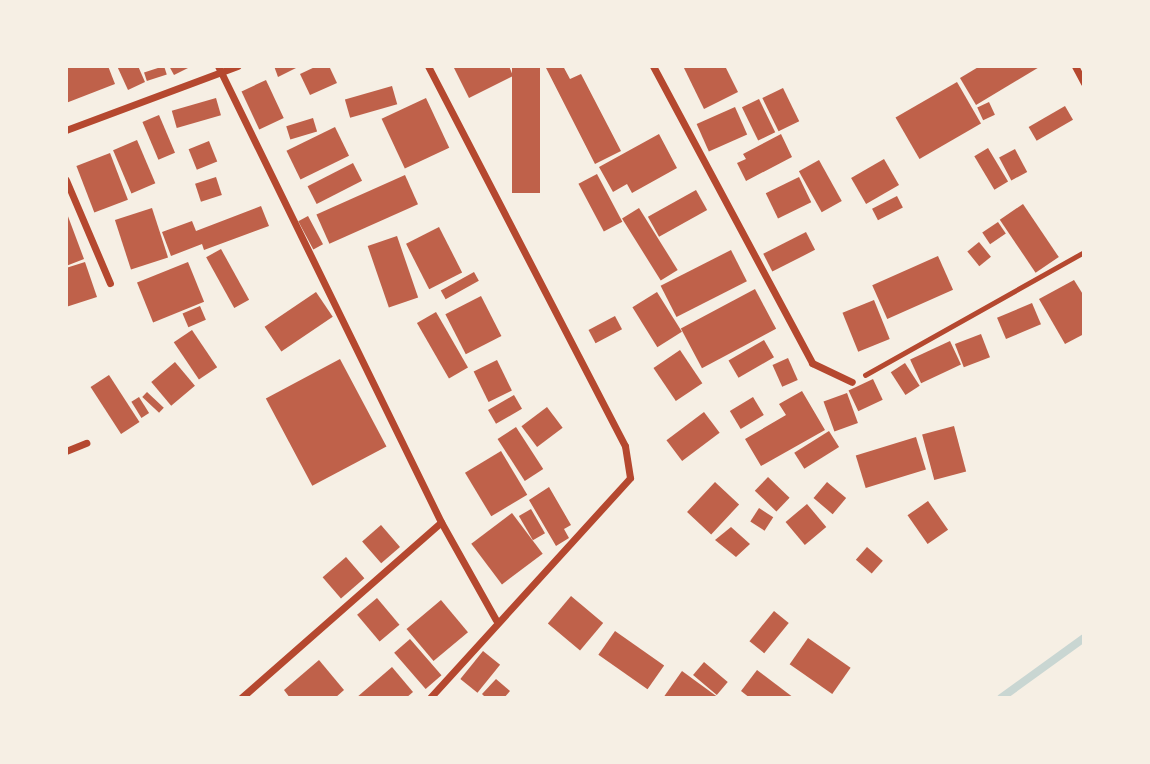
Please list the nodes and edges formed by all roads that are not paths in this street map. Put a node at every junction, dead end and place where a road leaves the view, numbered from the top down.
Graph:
1 (237, 66) edge
2 (428, 66) edge
3 (653, 66) edge
4 (1075, 66) edge
5 (219, 70) edge
6 (1083, 83) edge
7 (66, 130) edge
8 (66, 180) edge
9 (110, 283) dead end
10 (852, 382) road end
11 (86, 443) dead end
12 (66, 451) edge
13 (441, 522) junction
14 (496, 620) junction
15 (242, 698) edge
16 (430, 698) edge

1 - 5 street
2 - 14 street
3 - 10 street
4 - 6 street
5 - 7 street
5 - 13 street
8 - 9 street
11 - 12 street
13 - 14 street
13 - 15 street
14 - 16 street

